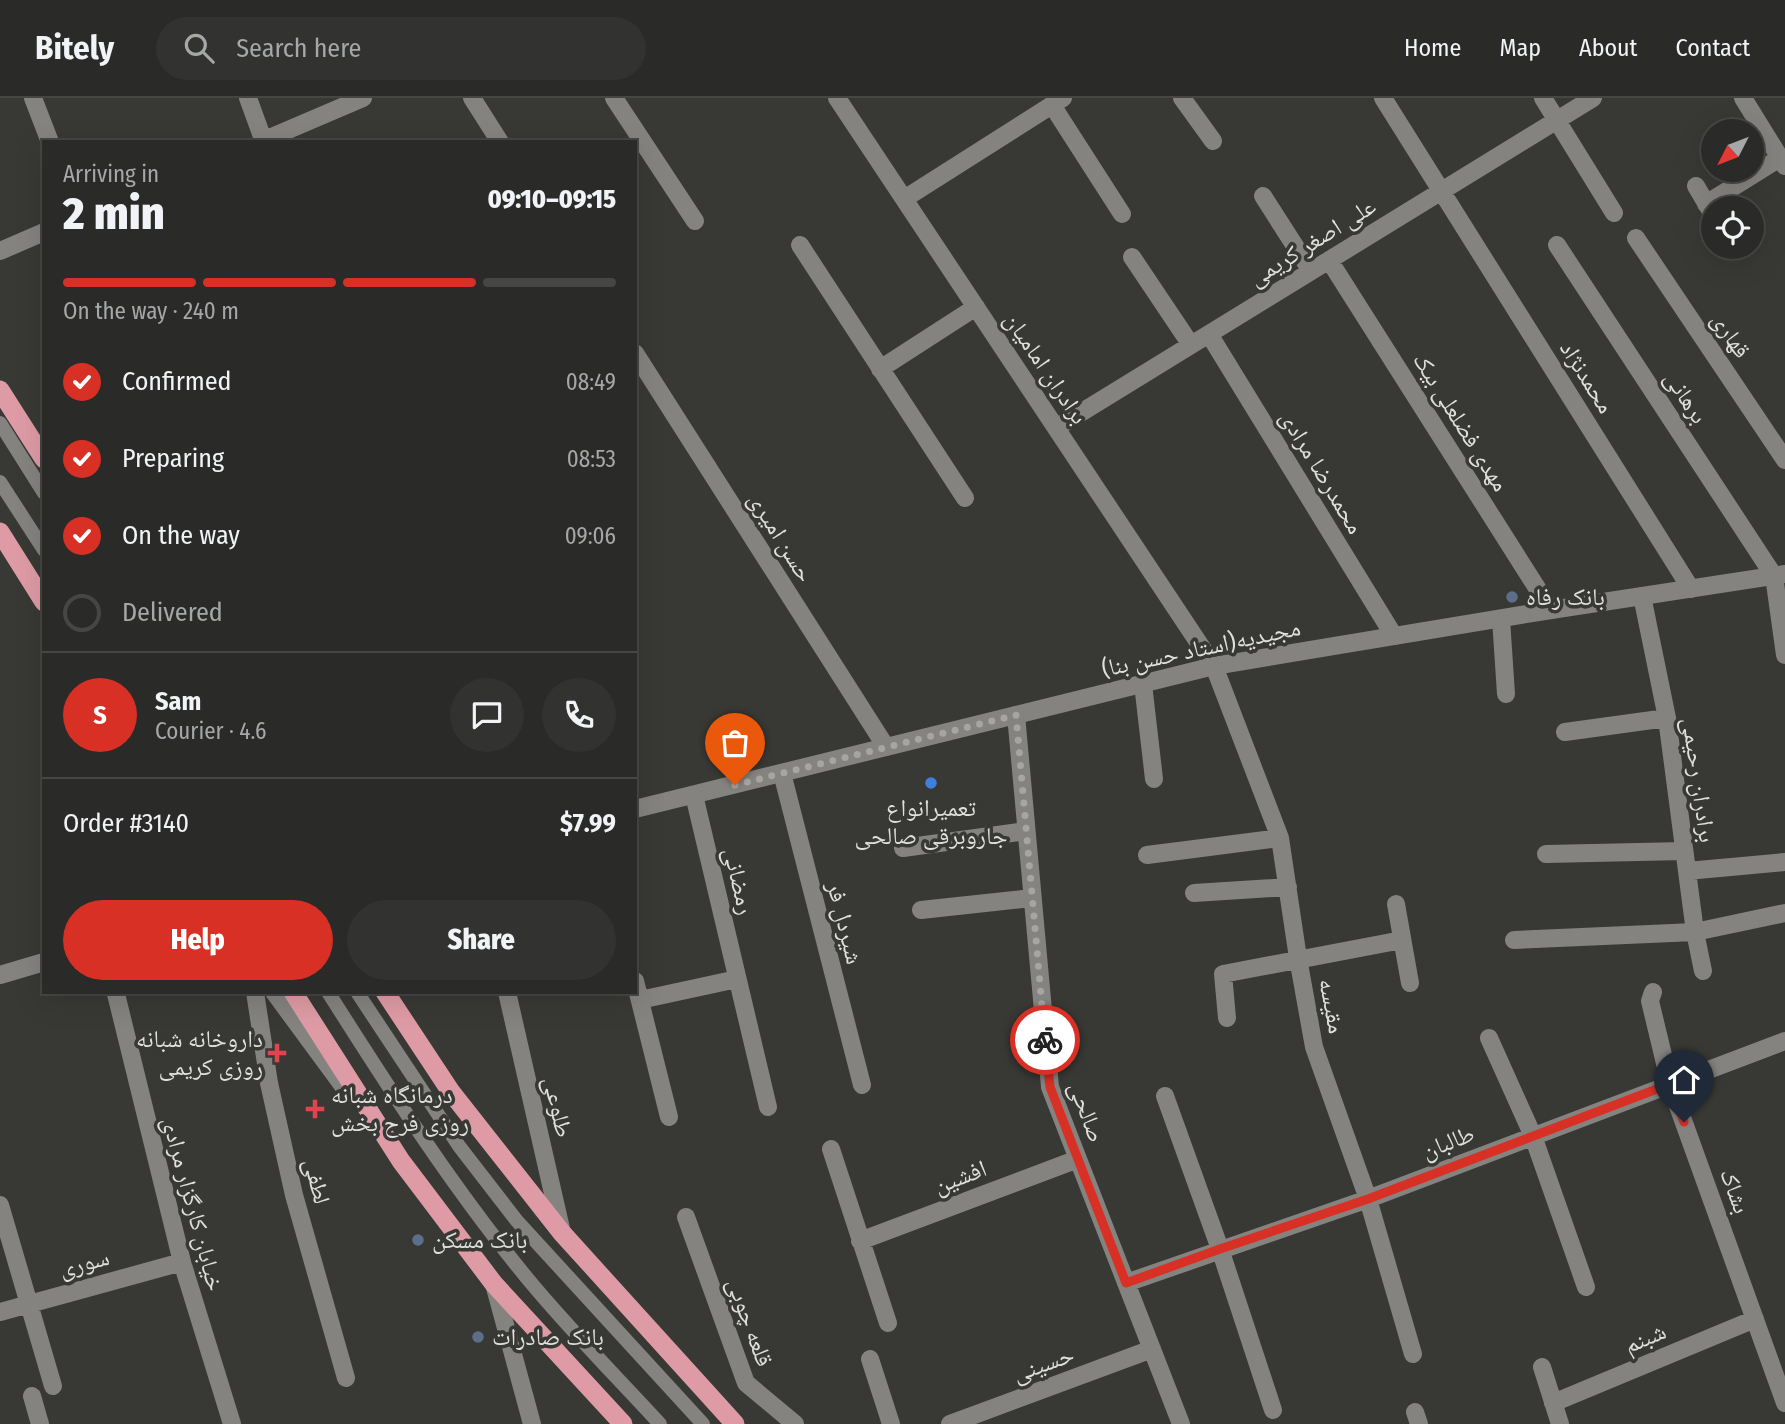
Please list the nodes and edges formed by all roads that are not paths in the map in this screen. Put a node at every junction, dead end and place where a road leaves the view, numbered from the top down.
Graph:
1 (33, 98) edge
2 (248, 98) edge
3 (363, 98) edge
4 (472, 98) edge
5 (614, 98) edge
6 (837, 98) edge
7 (1182, 98) edge
8 (1383, 98) edge
9 (1543, 98) edge
10 (1593, 98) edge
11 (1743, 98) edge
12 (1057, 102) edge
13 (1557, 120) junction
14 (49, 140) edge
15 (263, 140) edge
16 (265, 140) edge
17 (499, 140) edge
18 (1213, 141) dead end
19 (1782, 162) edge
20 (1696, 186) dead end
21 (1441, 191) junction
22 (1263, 196) dead end
23 (1702, 196) edge
24 (1730, 196) edge
25 (904, 199) junction
26 (1614, 213) dead end
27 (1122, 214) dead end
28 (695, 221) dead end
29 (42, 233) edge
30 (1636, 238) dead end
31 (800, 245) dead end
32 (1557, 245) dead end
33 (0, 251) edge
34 (1132, 257) dead end
35 (1329, 260) junction
36 (1311, 271) junction
37 (976, 307) junction
38 (1209, 334) junction
39 (1191, 345) junction
40 (637, 356) edge
41 (880, 369) junction
42 (0, 390) edge
43 (0, 423) edge
44 (1056, 428) junction
45 (42, 456) edge
46 (1785, 460) edge
47 (0, 481) edge
48 (42, 489) edge
49 (965, 498) dead end
50 (0, 532) edge
51 (42, 547) edge
52 (1780, 575) edge
53 (1691, 589) junction
54 (1642, 596) junction
55 (42, 599) edge
56 (1551, 610) junction
57 (1501, 619) junction
58 (1394, 636) junction
59 (1785, 655) edge
60 (1214, 666) junction
61 (1143, 684) junction
62 (1506, 694) dead end
63 (1016, 715) junction
64 (1667, 718) junction
65 (1565, 732) dead end
66 (886, 747) junction
67 (782, 773) junction
68 (1154, 779) dead end
69 (694, 795) junction
70 (637, 809) edge
71 (1026, 831) junction
72 (1280, 838) junction
73 (903, 848) dead end
74 (1684, 850) junction
75 (1546, 854) dead end
76 (1147, 855) dead end
77 (1785, 862) edge
78 (1687, 871) junction
79 (1288, 887) junction
80 (1194, 893) dead end
81 (1032, 898) junction
82 (1396, 904) dead end
83 (921, 910) dead end
84 (1785, 913) edge
85 (1695, 932) junction
86 (1402, 940) junction
87 (1514, 940) dead end
88 (1298, 958) junction
89 (42, 963) edge
90 (1703, 971) dead end
91 (0, 975) edge
92 (737, 979) junction
93 (1410, 983) dead end
94 (637, 989) edge
95 (1653, 992) dead end
96 (116, 994) dead end
97 (255, 994) edge
98 (276, 994) edge
99 (294, 994) edge
100 (329, 994) edge
101 (358, 994) edge
102 (386, 994) edge
103 (507, 994) edge
104 (640, 1000) junction
105 (1227, 1017) dead end
106 (1489, 1038) dead end
107 (1785, 1041) edge
108 (1670, 1084) junction
109 (862, 1085) dead end
110 (1165, 1096) dead end
111 (768, 1107) dead end
112 (669, 1117) dead end
113 (1533, 1136) junction
114 (831, 1149) dead end
115 (1078, 1159) junction
116 (401, 1161) junction
117 (1368, 1199) junction
118 (0, 1205) edge
119 (686, 1217) dead end
120 (562, 1233) junction
121 (860, 1241) junction
122 (1220, 1249) junction
123 (182, 1262) junction
124 (1126, 1283) junction
125 (494, 1284) junction
126 (1586, 1287) dead end
127 (29, 1304) junction
128 (0, 1312) edge
129 (1755, 1319) junction
130 (888, 1323) dead end
131 (1152, 1349) junction
132 (1413, 1354) dead end
133 (870, 1359) dead end
134 (1542, 1367) dead end
135 (346, 1378) dead end
136 (53, 1386) dead end
137 (32, 1396) dead end
138 (1553, 1403) junction
139 (1785, 1403) edge
140 (1273, 1410) dead end
141 (40, 1424) edge
142 (232, 1424) edge
143 (533, 1424) edge
144 (623, 1424) edge
145 (660, 1424) edge
146 (703, 1424) edge
147 (735, 1424) edge
148 (795, 1424) edge
149 (891, 1424) edge
150 (950, 1424) edge
151 (1181, 1424) edge
152 (1560, 1424) edge

1 - 14 street
2 - 15 street
3 - 16 street
4 - 17 street
5 - 28 street
6 - 25 street, برادران امامیان
7 - 18 street
8 - 21 street, محمدنژاد
9 - 13 street
10 - 13 street, علی اصغر کریمی
11 - 19 street
12 - 25 street
12 - 27 street
13 - 21 street, علی اصغر کریمی
13 - 26 street
19 - 24 street
20 - 23 street
21 - 35 street, علی اصغر کریمی
21 - 53 street, محمدنژاد
22 - 36 street
25 - 37 street, برادران امامیان
29 - 33 street
30 - 46 street, قهاری
31 - 41 street
32 - 52 street, برهانی
34 - 39 street
35 - 36 street, علی اصغر کریمی
35 - 56 street, مهدی فضلعلی بیک
36 - 38 street, علی اصغر کریمی
37 - 41 street
37 - 44 street, برادران امامیان
38 - 39 street, علی اصغر کریمی
38 - 58 street, محمدرضا مرادی
39 - 44 street, علی اصغر کریمی
40 - 66 street, حسن امیری
41 - 49 street
42 - 45 highway
43 - 48 lane
44 - 60 street, برادران امامیان
47 - 51 lane
50 - 55 highway
52 - 53 street, مجیدیه(استاد حسن بنا)
52 - 59 street
53 - 54 street, مجیدیه(استاد حسن بنا)
54 - 56 street, مجیدیه(استاد حسن بنا)
54 - 64 street, برادران رحیمی
56 - 57 street, مجیدیه(استاد حسن بنا)
57 - 58 street, مجیدیه(استاد حسن بنا)
57 - 62 street
58 - 60 street, مجیدیه(استاد حسن بنا)
60 - 61 street, مجیدیه(استاد حسن بنا)
60 - 72 street, مقیسه
61 - 63 street, مجیدیه(استاد حسن بنا)
61 - 68 street
63 - 66 street, مجیدیه(استاد حسن بنا)
63 - 71 street, صالحی
64 - 65 street
64 - 74 street, برادران رحیمی
66 - 67 street, مجیدیه(استاد حسن بنا)
67 - 69 street, مجیدیه(استاد حسن بنا)
67 - 109 street, شیردل فر
69 - 70 street, مجیدیه(استاد حسن بنا)
69 - 92 street, رمضانی
71 - 73 street
71 - 81 street, صالحی
72 - 76 street
72 - 79 street, مقیسه
74 - 75 street
74 - 78 street, برادران رحیمی
77 - 78 street
78 - 85 street, برادران رحیمی
79 - 80 street
79 - 88 street, مقیسه
81 - 83 street
81 - 115 street, صالحی
82 - 86 street
84 - 85 street
85 - 87 street
85 - 90 street, برادران رحیمی
86 - 88 street
86 - 93 street
88 - 105 street
88 - 117 street, مقیسه
89 - 91 street
92 - 104 street
92 - 111 street, رمضانی
94 - 104 street
95 - 108 street, بشاک
96 - 123 street, خیابان کارگزار مرادی
97 - 135 street, لطفی
98 - 116 street
99 - 116 highway
100 - 145 lane
101 - 146 lane
102 - 120 highway
103 - 120 street, طلوعی
104 - 112 street
106 - 113 street
107 - 108 street, طالبان
108 - 113 street, طالبان
108 - 129 street, بشاک
110 - 122 street
113 - 117 street, طالبان
113 - 126 street
114 - 121 street
115 - 121 street, افشین
115 - 124 street, صالحی
116 - 125 highway
117 - 122 street, طالبان
117 - 132 street, مقیسه
118 - 127 street
119 - 148 street, قلعه چوبی
120 - 147 highway
121 - 130 street
122 - 124 street, طالبان
122 - 140 street
123 - 127 street, سوری
123 - 142 street, خیابان کارگزار مرادی
124 - 131 street, صالحی
125 - 143 street
125 - 144 highway
127 - 128 street, سوری
127 - 136 street
129 - 138 street, شبنم
129 - 139 street, بشاک
131 - 150 street, حسینی
131 - 151 street, صالحی
133 - 149 street
134 - 138 street
137 - 141 street
138 - 152 street

